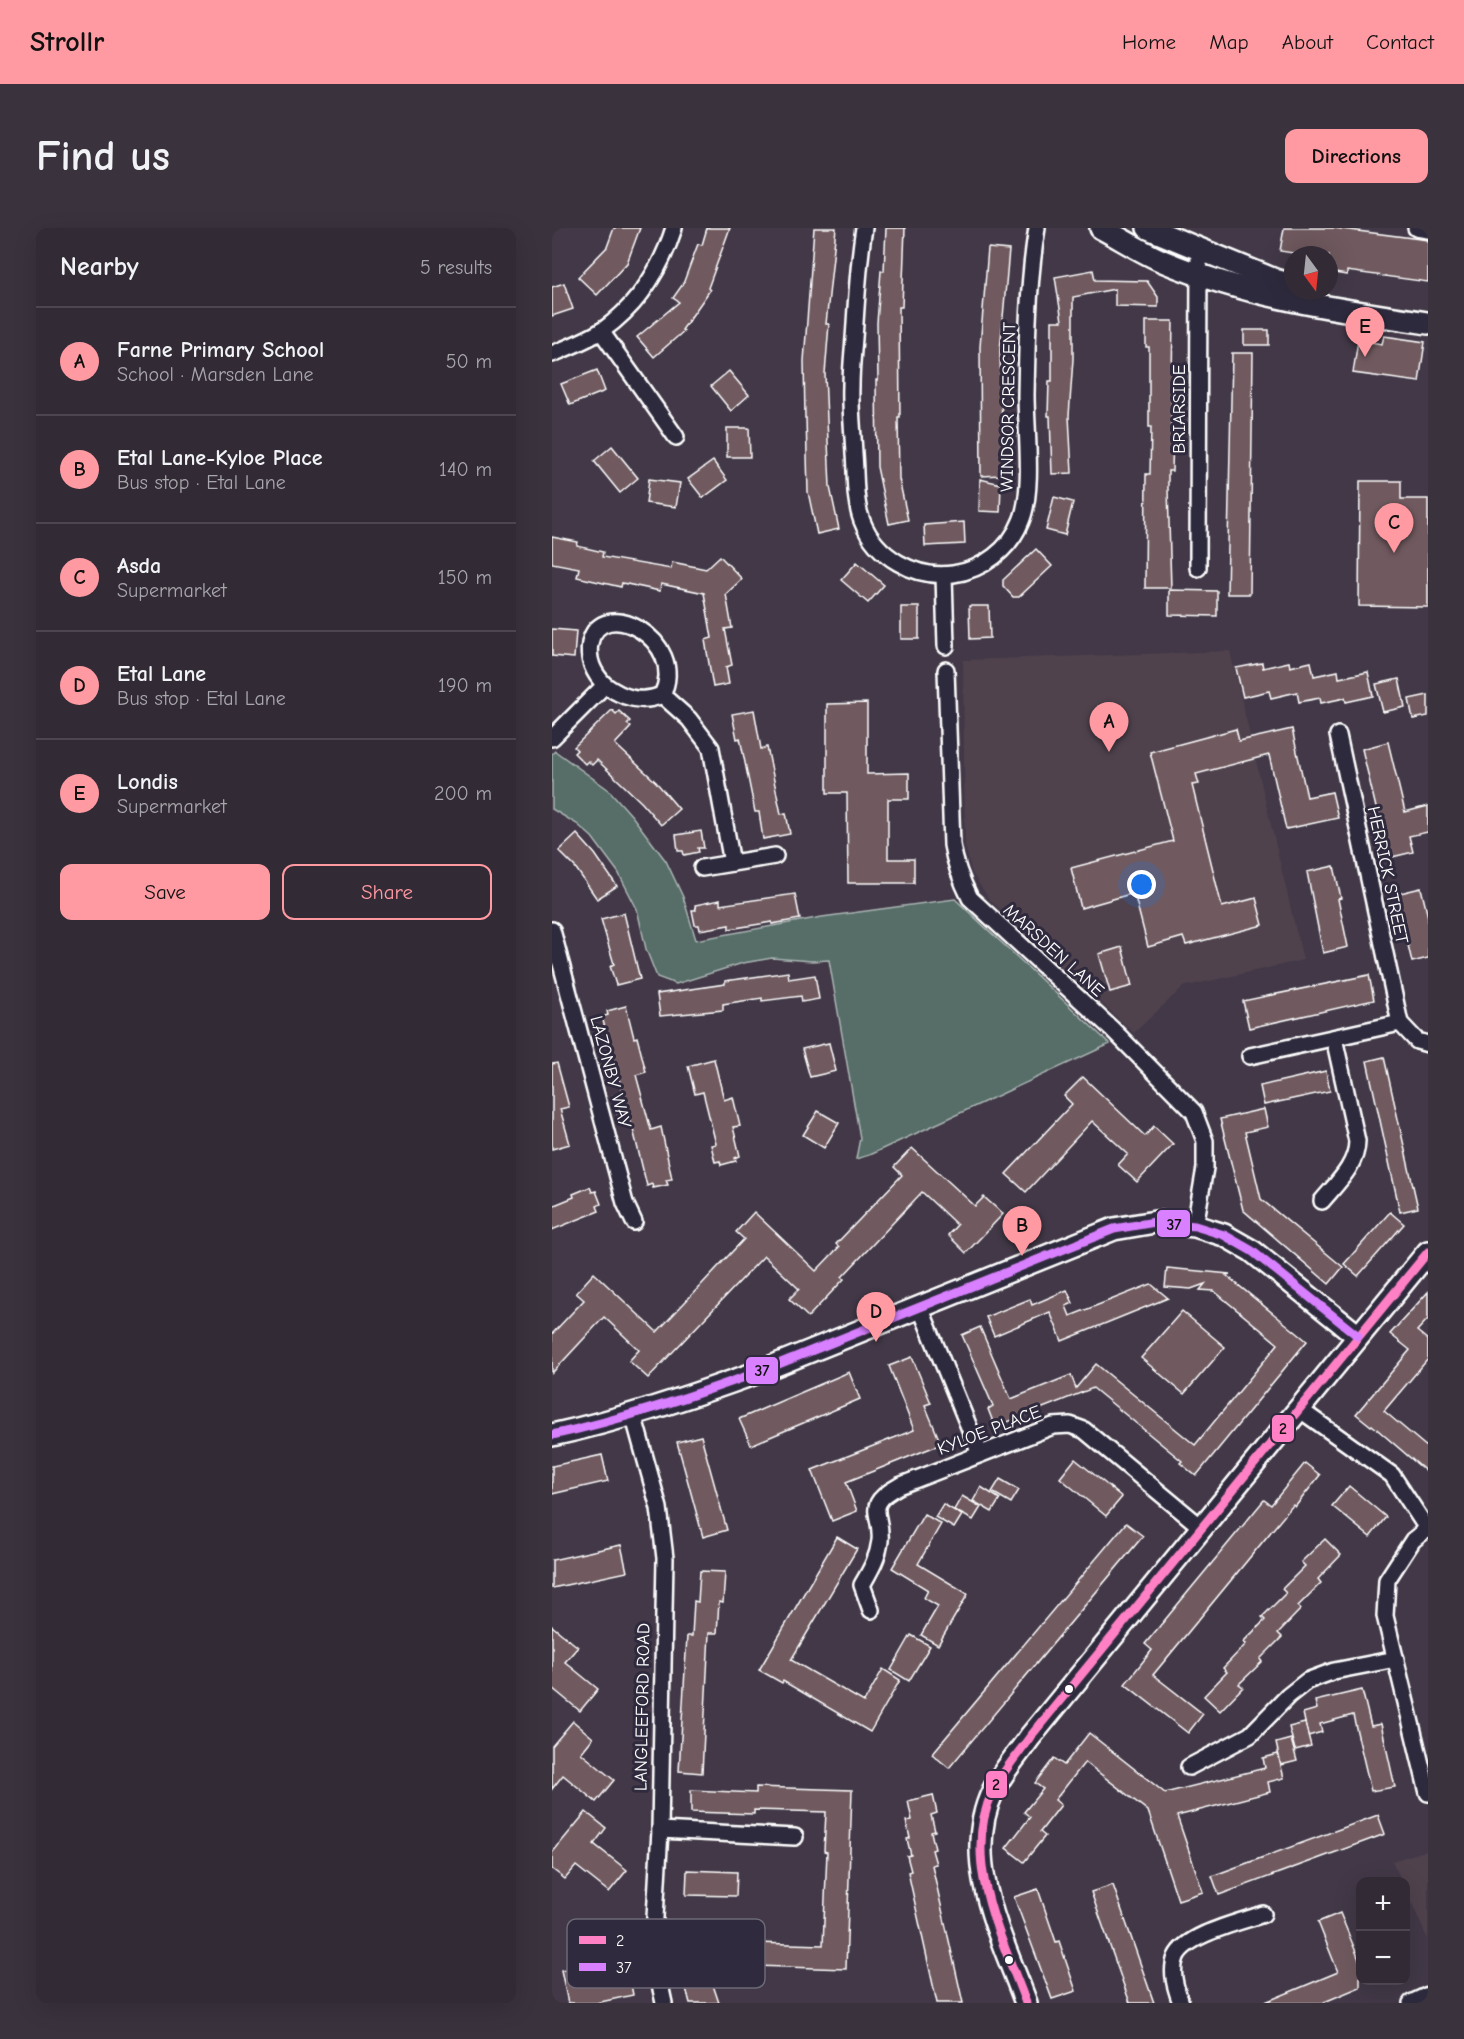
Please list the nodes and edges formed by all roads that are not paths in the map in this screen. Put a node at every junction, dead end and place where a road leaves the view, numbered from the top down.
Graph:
1 (674, 228) edge
2 (864, 228) edge
3 (1037, 228) edge
4 (1101, 228) edge
5 (1148, 228) edge
6 (1416, 228) edge
7 (1428, 230) edge
8 (1199, 250) junction
9 (1199, 274) junction
10 (1284, 282) edge
11 (1338, 296) edge
12 (1428, 312) edge
13 (1428, 323) edge
14 (601, 331) junction
15 (552, 354) edge
16 (676, 437) dead end
17 (1198, 568) dead end
18 (944, 575) junction
19 (946, 646) dead end
20 (946, 670) dead end
21 (605, 685) junction
22 (662, 695) junction
23 (1338, 735) dead end
24 (552, 738) edge
25 (775, 856) dead end
26 (732, 863) junction
27 (702, 868) dead end
28 (552, 930) edge
29 (1400, 1023) junction
30 (1334, 1038) junction
31 (1428, 1044) edge
32 (1250, 1056) dead end
33 (1322, 1201) dead end
34 (634, 1222) dead end
35 (1195, 1226) junction
36 (1428, 1252) edge
37 (920, 1307) junction
38 (1358, 1336) junction
39 (1299, 1409) junction
40 (633, 1414) junction
41 (552, 1435) edge
42 (980, 1454) junction
43 (1201, 1527) junction
44 (1428, 1530) edge
45 (871, 1610) dead end
46 (1396, 1659) junction
47 (1189, 1767) dead end
48 (1428, 1793) edge
49 (660, 1830) junction
50 (795, 1837) dead end
51 (1263, 1914) dead end
52 (655, 1919) edge
53 (661, 1988) edge
54 (1428, 1995) edge
55 (664, 2003) edge
56 (1026, 2003) edge
57 (1181, 2003) edge
58 (1411, 2003) edge

1 - 14 street
2 - 18 street, WINDSOR CRESCENT
3 - 18 street, WINDSOR CRESCENT
4 - 9 street
5 - 8 street
6 - 7 street
8 - 9 street, BRIARSIDE
8 - 10 street
9 - 13 street
9 - 17 street, BRIARSIDE
11 - 12 street
14 - 15 street
14 - 16 street
18 - 19 street
20 - 35 street, MARSDEN LANE
21 - 22 street
21 - 22 street
21 - 24 street
22 - 26 street
23 - 29 street, HERRICK STREET
25 - 26 street
26 - 27 street
28 - 34 street, LAZONBY WAY
29 - 30 street
29 - 31 street
30 - 32 street
30 - 33 street
35 - 37 street
35 - 38 street
36 - 38 street
37 - 40 street
37 - 42 street
38 - 39 street
39 - 43 street
39 - 44 street
40 - 41 street
40 - 49 street, LANGLEEFORD ROAD
42 - 43 street, KYLOE PLACE
42 - 45 street, KYLOE PLACE
43 - 56 street
44 - 46 street
46 - 47 street
46 - 48 street
49 - 50 street
49 - 52 street, LANGLEEFORD ROAD
51 - 57 street
53 - 55 street, LANGLEEFORD ROAD
54 - 58 street

